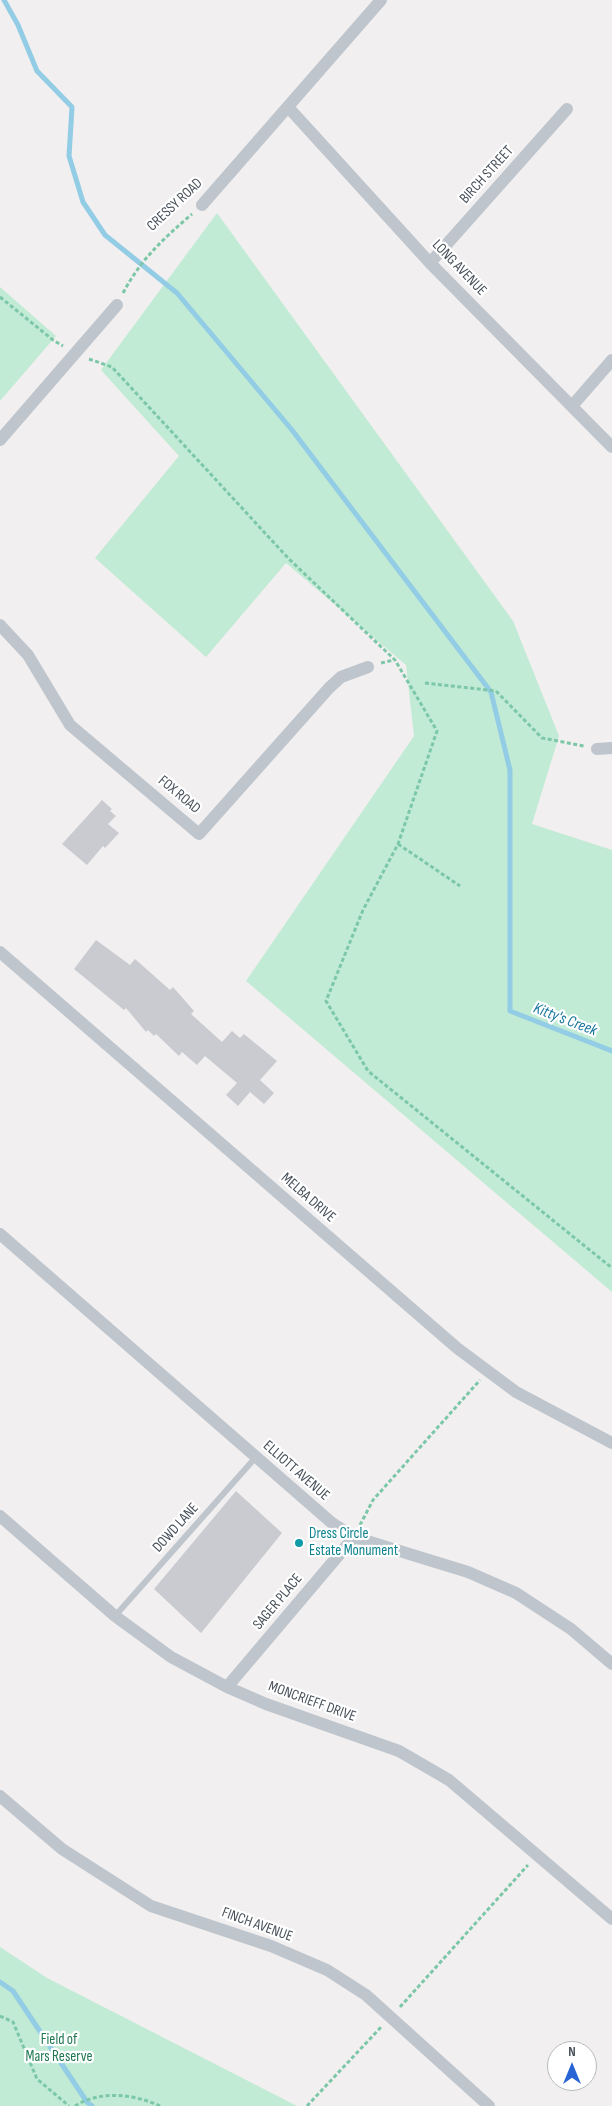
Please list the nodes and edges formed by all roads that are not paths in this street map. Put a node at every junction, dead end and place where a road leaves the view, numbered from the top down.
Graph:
1 (381, 0) edge
2 (288, 107) junction
3 (568, 108) dead end
4 (202, 205) road end
5 (430, 263) junction
6 (117, 305) road end
7 (612, 360) edge
8 (572, 406) junction
9 (0, 440) edge
10 (612, 447) edge
11 (0, 625) edge
12 (368, 667) dead end
13 (612, 748) edge
14 (597, 749) road end
15 (0, 952) edge
16 (0, 1234) edge
17 (612, 1443) edge
18 (256, 1457) junction
19 (0, 1516) edge
20 (354, 1537) junction
21 (115, 1616) junction
22 (612, 1664) edge
23 (227, 1687) junction
24 (0, 1796) edge
25 (612, 1919) edge
26 (490, 2106) edge

1 - 2 street, CRESSY ROAD
2 - 4 street, CRESSY ROAD
2 - 5 street, LONG AVENUE
3 - 5 street, BIRCH STREET
5 - 8 street, LONG AVENUE
6 - 9 street
7 - 8 street
8 - 10 street, LONG AVENUE
11 - 12 street, FOX ROAD
13 - 14 street
15 - 17 street, MELBA DRIVE
16 - 18 street, ELLIOTT AVENUE
18 - 20 street, ELLIOTT AVENUE
18 - 21 lane, DOWD LANE
19 - 21 street, MONCRIEFF DRIVE
20 - 22 street, ELLIOTT AVENUE
20 - 23 street, SAGER PLACE
21 - 23 street, MONCRIEFF DRIVE
23 - 25 street, MONCRIEFF DRIVE
24 - 26 street, FINCH AVENUE

